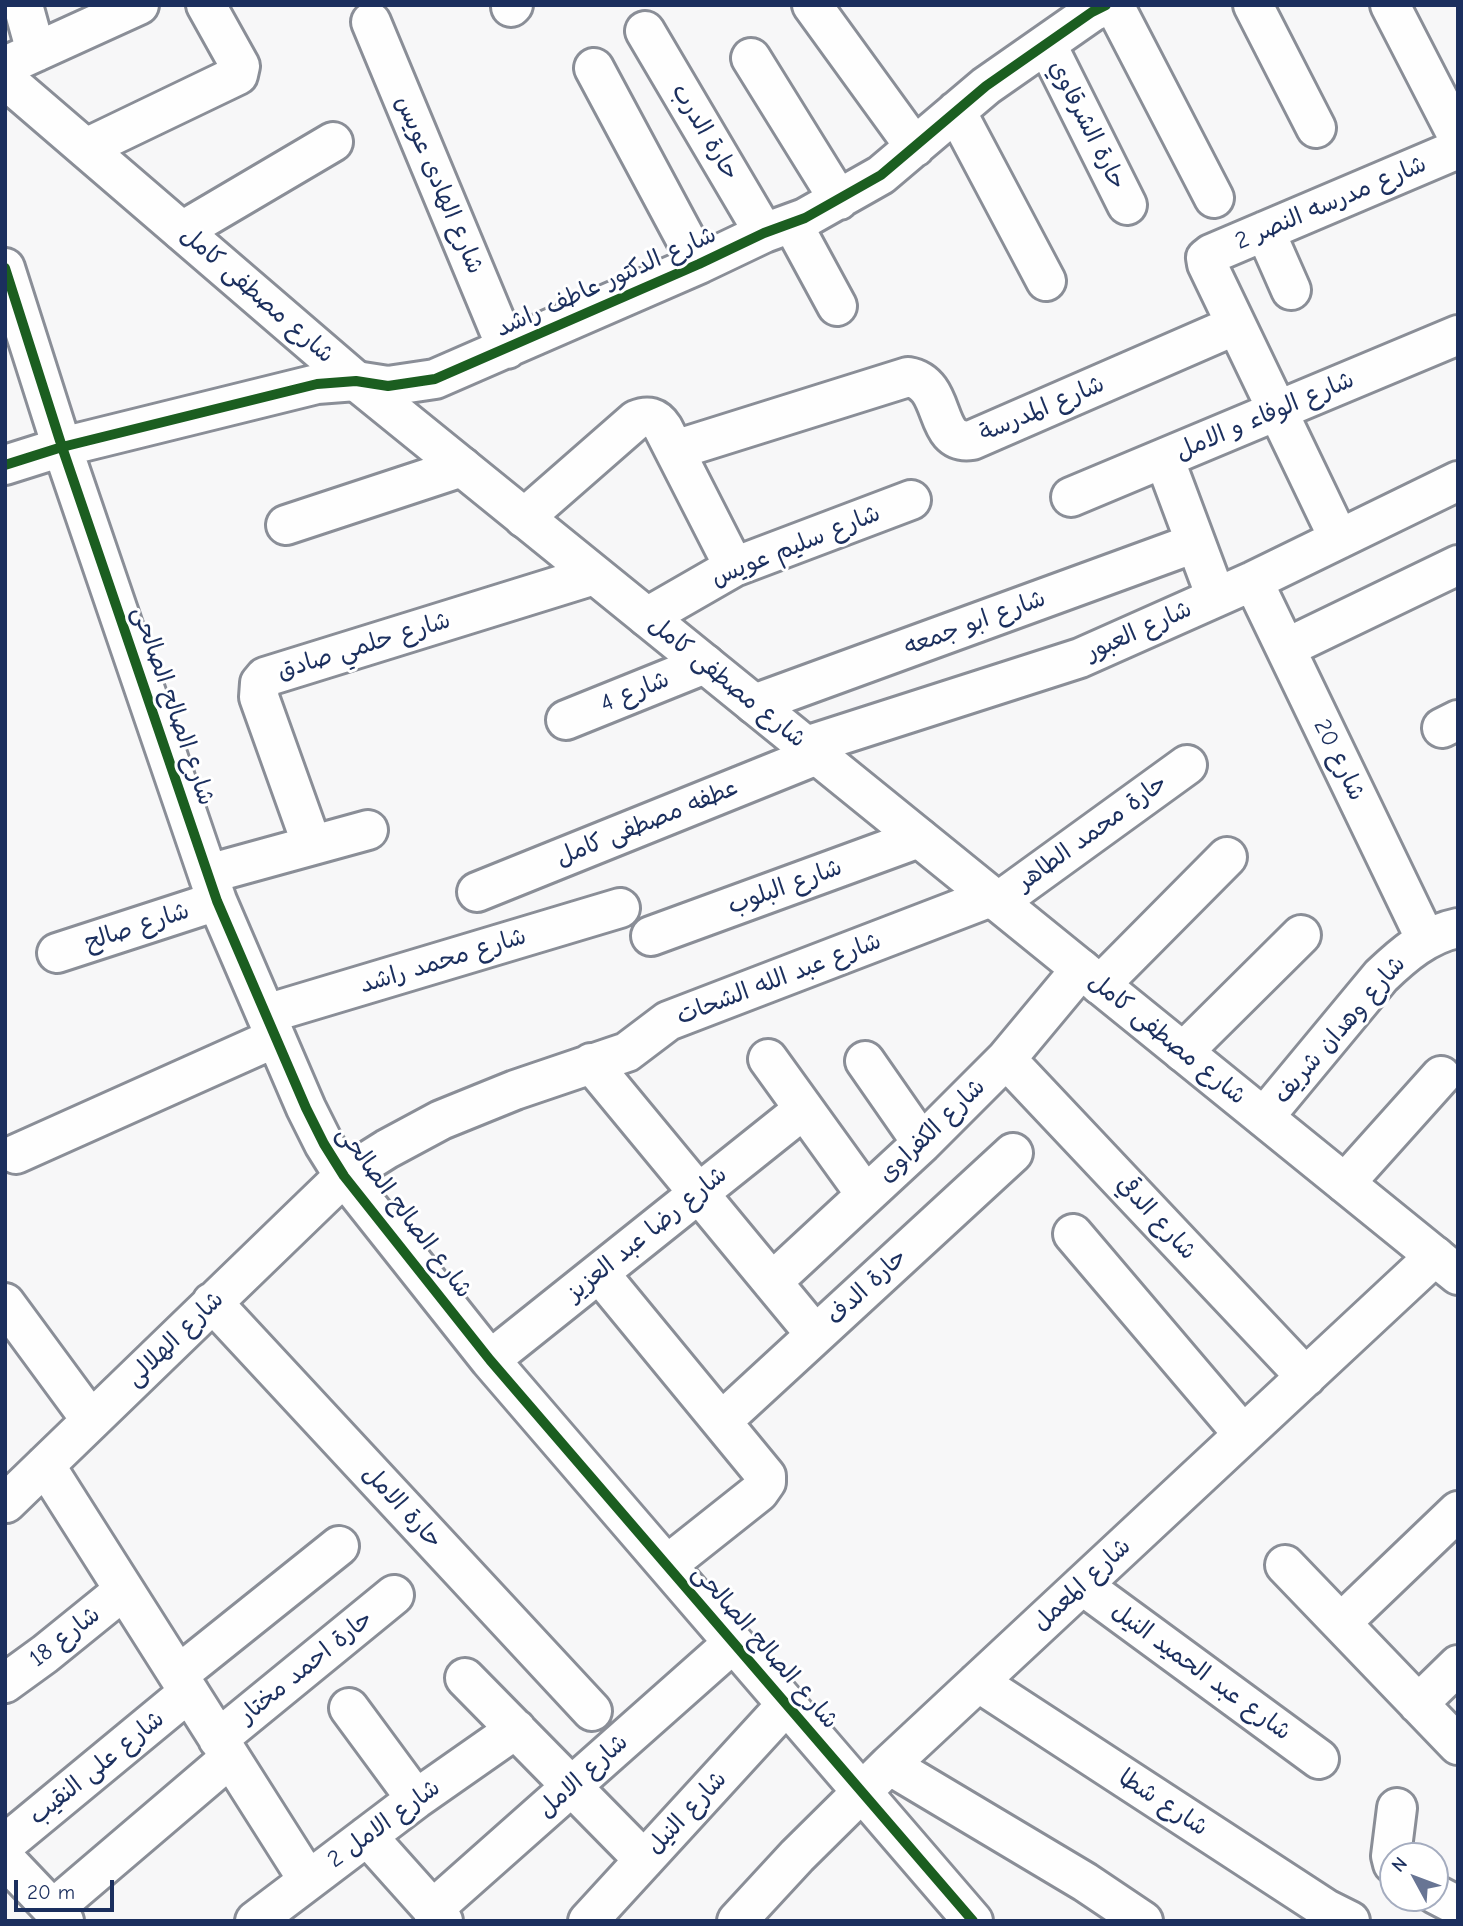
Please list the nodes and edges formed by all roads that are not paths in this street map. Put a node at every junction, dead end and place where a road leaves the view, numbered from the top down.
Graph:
1 (23, 5) edge
2 (139, 5) edge
3 (206, 5) edge
4 (812, 5) edge
5 (1253, 5) edge
6 (1390, 5) edge
7 (1100, 7) edge
8 (371, 22) dead end
9 (645, 31) dead end
10 (1046, 45) junction
11 (751, 58) dead end
12 (21, 59) edge
13 (594, 68) dead end
14 (5, 79) edge
15 (956, 111) junction
16 (1316, 128) dead end
17 (1458, 137) edge
18 (333, 142) dead end
19 (915, 147) junction
20 (86, 148) junction
21 (1458, 149) edge
22 (1214, 198) dead end
23 (839, 200) junction
24 (1127, 205) dead end
25 (778, 228) junction
26 (182, 231) junction
27 (1265, 231) junction
28 (699, 264) junction
29 (5, 268) edge
30 (1046, 281) dead end
31 (1291, 290) dead end
32 (837, 306) dead end
33 (1236, 325) junction
34 (1458, 335) edge
35 (507, 349) junction
36 (356, 381) junction
37 (1277, 411) junction
38 (62, 447) junction
39 (675, 450) junction
40 (1164, 458) junction
41 (5, 465) edge
42 (462, 467) junction
43 (1458, 481) edge
44 (1071, 497) dead end
45 (911, 500) dead end
46 (524, 518) junction
47 (286, 525) dead end
48 (1339, 539) junction
49 (1195, 543) junction
50 (1458, 565) edge
51 (733, 566) junction
52 (594, 575) junction
53 (1253, 581) junction
54 (1216, 597) junction
55 (647, 617) junction
56 (1286, 648) junction
57 (705, 664) junction
58 (754, 704) junction
59 (566, 720) dead end
60 (812, 751) junction
61 (1187, 765) dead end
62 (368, 830) dead end
63 (919, 838) junction
64 (312, 845) junction
65 (1227, 857) dead end
66 (213, 887) junction
67 (477, 892) dead end
68 (995, 899) junction
69 (620, 908) dead end
70 (1442, 934) edge
71 (1301, 935) dead end
72 (651, 936) dead end
73 (57, 953) dead end
74 (1091, 977) junction
75 (270, 1026) junction
76 (1183, 1052) junction
77 (768, 1059) dead end
78 (1006, 1059) junction
79 (865, 1061) dead end
80 (591, 1063) junction
81 (1441, 1076) dead end
82 (804, 1109) junction
83 (1264, 1117) junction
84 (922, 1143) junction
85 (1013, 1153) dead end
86 (16, 1154) dead end
87 (345, 1176) junction
88 (1345, 1184) junction
89 (698, 1193) junction
90 (866, 1195) junction
91 (1073, 1234) dead end
92 (1446, 1266) edge
93 (599, 1273) junction
94 (772, 1282) junction
95 (212, 1302) junction
96 (5, 1303) edge
97 (816, 1334) junction
98 (490, 1360) junction
99 (1306, 1377) junction
100 (91, 1420) junction
101 (722, 1421) junction
102 (1243, 1434) junction
103 (45, 1465) junction
104 (6, 1503) edge
105 (1458, 1511) edge
106 (340, 1546) dead end
107 (1285, 1564) dead end
108 (667, 1565) junction
109 (1082, 1585) junction
110 (124, 1590) junction
111 (394, 1595) dead end
112 (1341, 1623) junction
113 (733, 1643) junction
114 (1458, 1665) edge
115 (465, 1678) dead end
116 (978, 1682) junction
117 (5, 1683) edge
118 (183, 1684) junction
119 (1418, 1704) junction
120 (786, 1705) junction
121 (349, 1708) dead end
122 (592, 1712) dead end
123 (516, 1730) junction
124 (1458, 1745) edge
125 (224, 1748) junction
126 (1319, 1759) dead end
127 (889, 1765) junction
128 (572, 1786) junction
129 (862, 1791) junction
130 (416, 1799) junction
131 (1397, 1808) dead end
132 (367, 1836) junction
133 (1393, 1842) edge
134 (5, 1844) edge
135 (5, 1858) edge
136 (644, 1860) junction
137 (307, 1880) junction
138 (607, 1914) edge
139 (58, 1915) edge
140 (274, 1915) edge
141 (437, 1915) edge
142 (1332, 1917) edge
143 (737, 1921) edge
144 (973, 1921) edge
145 (1143, 1921) edge

1 - 12 street
2 - 12 street
3 - 20 street
4 - 19 street
5 - 16 street
6 - 17 street
7 - 10 street, شارع الدكتور عاطف راشد
7 - 22 street
8 - 35 street, شارع الهادى عويس
9 - 25 street, حارة الدرب
10 - 15 street, شارع الدكتور عاطف راشد
10 - 24 street, حارة الشرقاوي
11 - 23 street
13 - 28 street
14 - 20 street, شارع مصطفى كامل
15 - 19 street, شارع الدكتور عاطف راشد
15 - 30 street
18 - 26 street
19 - 23 street, شارع الدكتور عاطف راشد
20 - 26 street, شارع مصطفى كامل
21 - 27 street, شارع مدرسه النصر 2
23 - 25 street, شارع الدكتور عاطف راشد
25 - 28 street, شارع الدكتور عاطف راشد
25 - 32 street, حارة الدرب
26 - 36 street, شارع مصطفى كامل
27 - 31 street
27 - 33 street, شارع مدرسه النصر 2
28 - 35 street, شارع الدكتور عاطف راشد
29 - 38 street, شارع الصالح الصالحى
33 - 37 street
33 - 39 street, شارع المدرسة
34 - 37 street, شارع الوفاء و الامل
35 - 36 street, شارع الدكتور عاطف راشد
36 - 38 street, شارع الدكتور عاطف راشد
36 - 42 street, شارع مصطفى كامل
37 - 40 street, شارع الوفاء و الامل
37 - 48 street
38 - 41 street, شارع الدكتور عاطف راشد
38 - 66 street, شارع الصالح الصالحى
39 - 46 street
39 - 51 street
40 - 44 street, شارع الوفاء و الامل
40 - 49 street
42 - 46 street, شارع مصطفى كامل
42 - 47 street
43 - 48 street, شارع العبور
45 - 51 street, شارع سليم عويس
46 - 52 street, شارع مصطفى كامل
48 - 53 street, شارع العبور
49 - 54 street
49 - 58 street, شارع ابو جمعه
50 - 56 street
51 - 55 street, شارع سليم عويس
52 - 55 street, شارع مصطفى كامل
52 - 64 street, شارع حلمي صادق
53 - 54 street, شارع العبور
53 - 56 street, شارع 20
54 - 60 street, شارع العبور
55 - 57 street, شارع مصطفى كامل
56 - 70 street, شارع 20
57 - 58 street, شارع مصطفى كامل
57 - 59 street, شارع 4
58 - 60 street, شارع مصطفى كامل
60 - 63 street, شارع مصطفى كامل
60 - 67 street, عطفه مصطفى كامل
61 - 68 street, حارة محمد الطاهر
62 - 64 street, شارع صالح
63 - 68 street, شارع مصطفى كامل
63 - 72 street, شارع البلوب
64 - 66 street, شارع صالح
65 - 74 street, شارع الكفراوى
66 - 73 street, شارع صالح
66 - 75 street, شارع الصالح الصالحى
68 - 74 street, شارع مصطفى كامل
68 - 80 street, شارع عبد الله الشحات
69 - 75 street, شارع محمد راشد
70 - 83 street, شارع وهدان شريف
71 - 76 street
74 - 76 street, شارع مصطفى كامل
74 - 78 street, شارع الكفراوى
75 - 86 street, شارع محمد راشد
75 - 87 street, شارع الصالح الصالحى
76 - 83 street, شارع مصطفى كامل
77 - 82 street
78 - 84 street, شارع الكفراوى
78 - 99 street, شارع الدقي
79 - 84 street
80 - 87 street, شارع عبد الله الشحات
80 - 89 street
81 - 88 street
82 - 89 street, شارع رضا عبد العزيز
82 - 90 street
83 - 88 street, شارع مصطفى كامل
84 - 90 street, شارع الكفراوى
85 - 97 street, حارة الدف
87 - 95 street, شارع الهلالى
87 - 98 street, شارع الصالح الصالحى
88 - 92 street, شارع مصطفى كامل
89 - 93 street, شارع رضا عبد العزيز
89 - 94 street
90 - 94 street, شارع الكفراوى
91 - 102 street
92 - 99 street, شارع المعمل
93 - 98 street, شارع رضا عبد العزيز
93 - 101 street
94 - 97 street
95 - 100 street, شارع الهلالى
95 - 122 street, حارة الامل
96 - 100 street
97 - 101 street, حارة الدف
98 - 108 street, شارع الصالح الصالحى
99 - 102 street, شارع المعمل
100 - 103 street, شارع الهلالى
101 - 108 street
102 - 109 street, شارع المعمل
103 - 104 street, شارع الهلالى
103 - 110 street
105 - 112 street
106 - 118 street, شارع على النقيب
107 - 112 street
108 - 113 street, شارع الصالح الصالحى
109 - 116 street, شارع المعمل
109 - 126 street, شارع عبد الحميد النيل
110 - 117 street, شارع 18
110 - 118 street
111 - 125 street, حارة احمد مختار
112 - 119 street
113 - 120 street, شارع الصالح الصالحى
113 - 128 street, شارع الامل
114 - 119 street
115 - 123 street
116 - 127 street, شارع المعمل
116 - 142 street, شارع شطا
118 - 125 street
118 - 134 street, شارع على النقيب
119 - 124 street
120 - 129 street, شارع الصالح الصالحى
120 - 136 street, شارع النيل
121 - 130 street
123 - 128 street
123 - 130 street, شارع الامل 2
125 - 137 street
125 - 139 street, حارة احمد مختار
127 - 129 street, شارع المعمل
127 - 145 street
128 - 136 street
128 - 141 street, شارع الامل
129 - 143 street, شارع المعمل
129 - 144 street, شارع الصالح الصالحى
130 - 132 street, شارع الامل 2
131 - 133 street
132 - 137 street, شارع الامل 2
132 - 141 street
135 - 139 street
136 - 138 street, شارع النيل
137 - 140 street, شارع الامل 2

